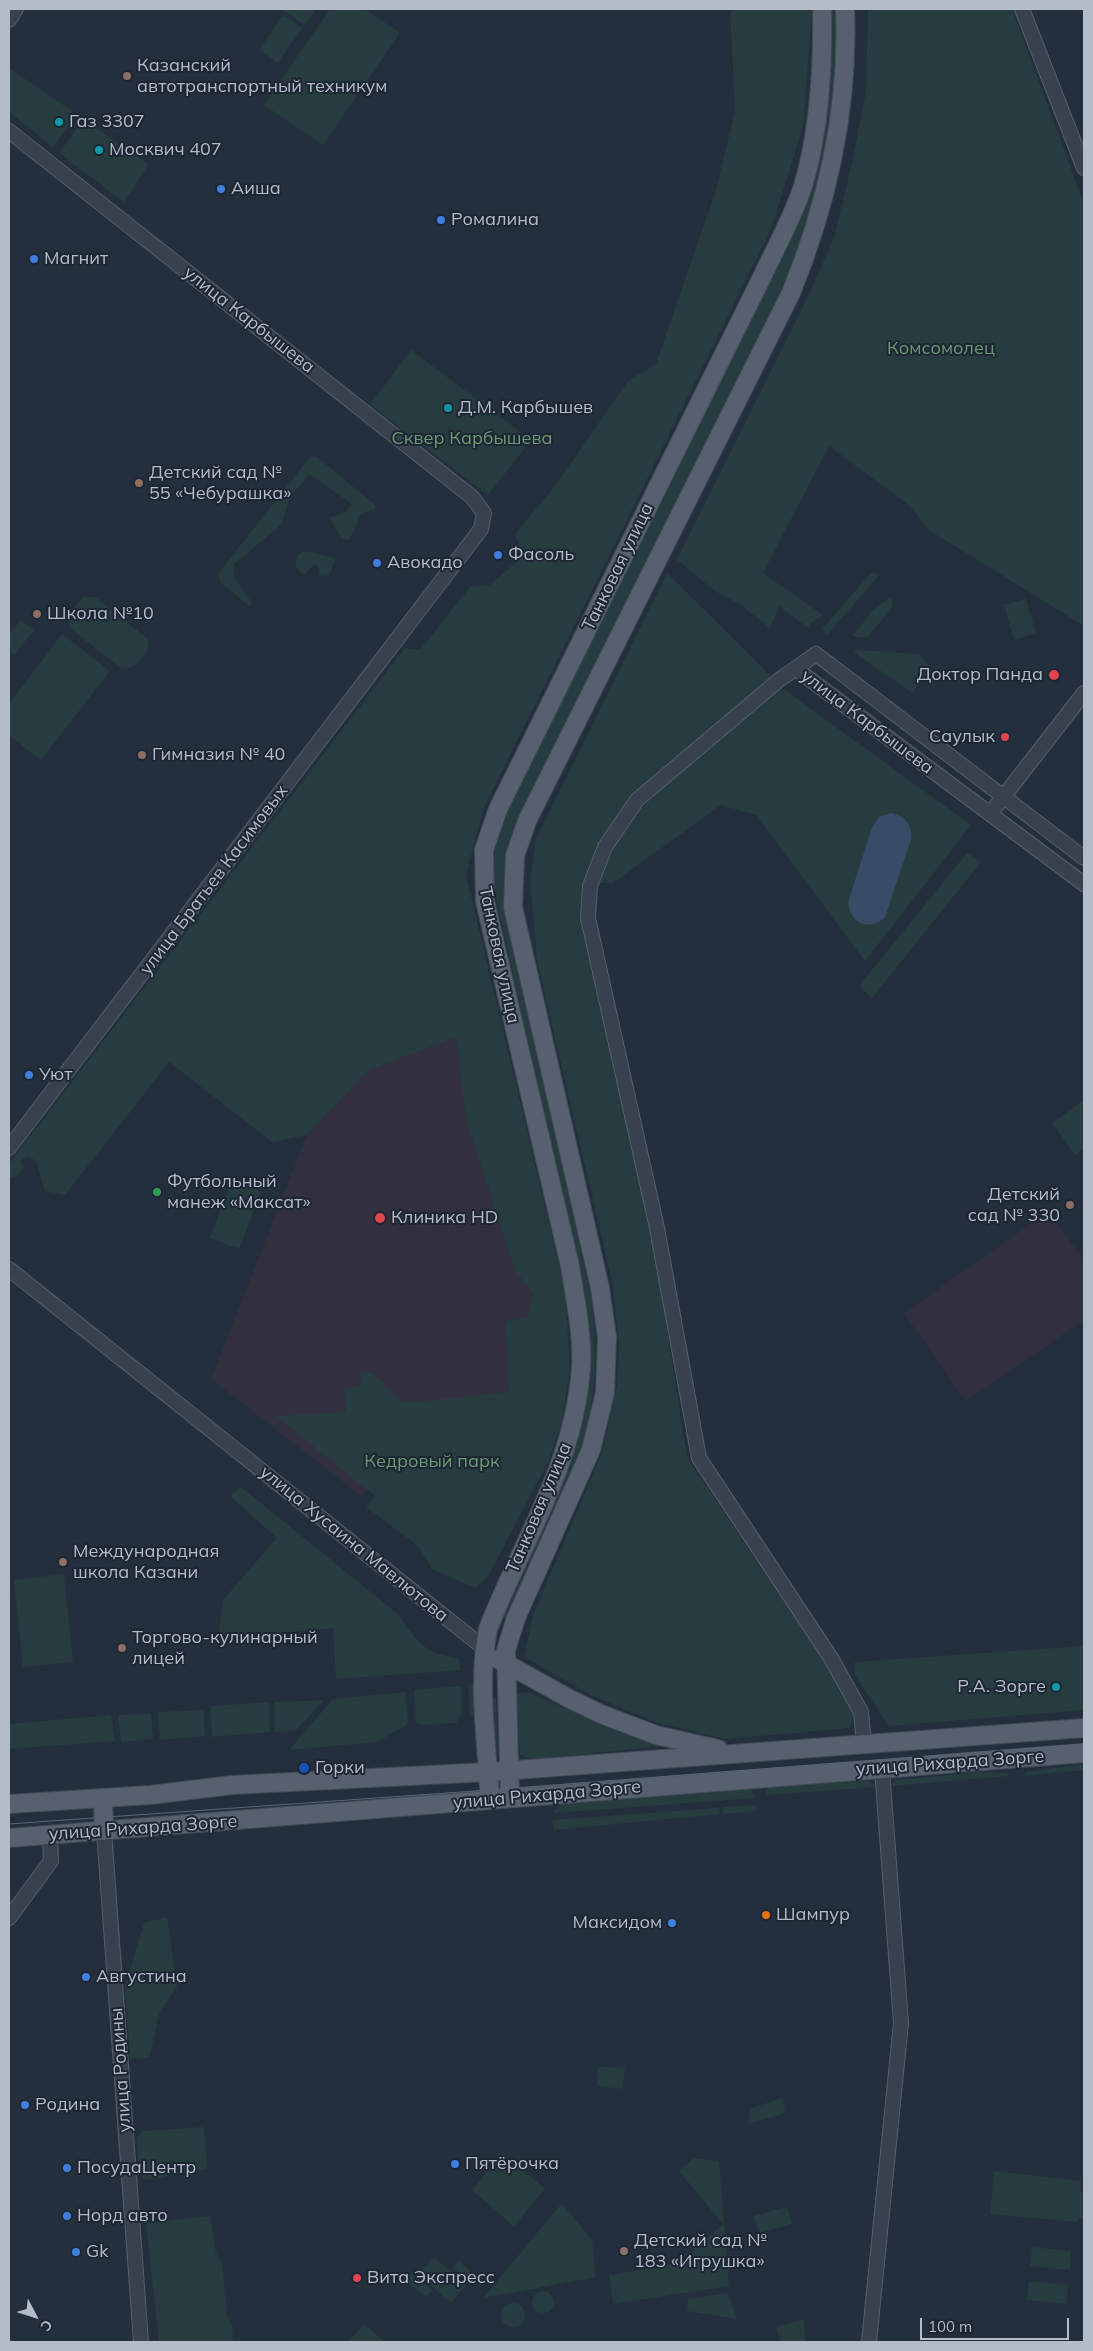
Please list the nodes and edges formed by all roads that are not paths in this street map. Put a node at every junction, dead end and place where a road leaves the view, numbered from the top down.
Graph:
1 (16, 9) edge
2 (822, 9) edge
3 (845, 9) edge
4 (1022, 9) edge
5 (9, 20) edge
6 (9, 131) edge
7 (1084, 168) edge
8 (484, 513) joint
9 (796, 669) junction
10 (1084, 693) edge
11 (1003, 797) junction
12 (990, 814) junction
13 (1084, 858) edge
14 (1084, 884) edge
15 (9, 1148) edge
16 (9, 1269) edge
17 (484, 1648) junction
18 (505, 1664) junction
19 (1084, 1728) edge
20 (864, 1743) junction
21 (735, 1753) junction
22 (1084, 1753) edge
23 (882, 1769) junction
24 (508, 1770) junction
25 (488, 1772) junction
26 (103, 1798) junction
27 (510, 1798) junction
28 (490, 1800) junction
29 (9, 1804) edge
30 (104, 1831) junction
31 (50, 1835) junction
32 (9, 1838) edge
33 (9, 1918) edge
34 (141, 2342) edge
35 (869, 2342) edge

1 - 5 street
2 - 17 main road, Танковая улица
3 - 18 main road, Танковая улица
4 - 7 street
6 - 8 street, улица Карбышева
8 - 15 street, улица Братьев Касимовых
9 - 11 street, улица Карбышева
9 - 12 street, улица Карбышева
9 - 20 street
10 - 11 street
11 - 12 street
11 - 13 street, улица Карбышева
12 - 14 street, улица Карбышева
16 - 17 street, улица Хусаина Мавлютова
17 - 18 main road, улица Хусаина Мавлютова
17 - 25 main road, Танковая улица
18 - 21 main road, улица Хусаина Мавлютова
18 - 24 main road, Танковая улица
19 - 20 main road, улица Рихарда Зорге
20 - 21 main road, улица Рихарда Зорге
21 - 24 main road, улица Рихарда Зорге
22 - 23 main road, улица Рихарда Зорге
23 - 27 main road, улица Рихарда Зорге
23 - 35 street
24 - 25 main road, улица Рихарда Зорге
24 - 27 main road, Танковая улица
25 - 26 main road, улица Рихарда Зорге
25 - 28 main road, Танковая улица
26 - 29 main road, улица Рихарда Зорге
26 - 30 main road, улица Родины
27 - 28 main road, улица Рихарда Зорге
28 - 30 main road, улица Рихарда Зорге
30 - 31 main road, улица Рихарда Зорге
30 - 34 street, улица Родины
31 - 32 main road, улица Рихарда Зорге
31 - 33 street

